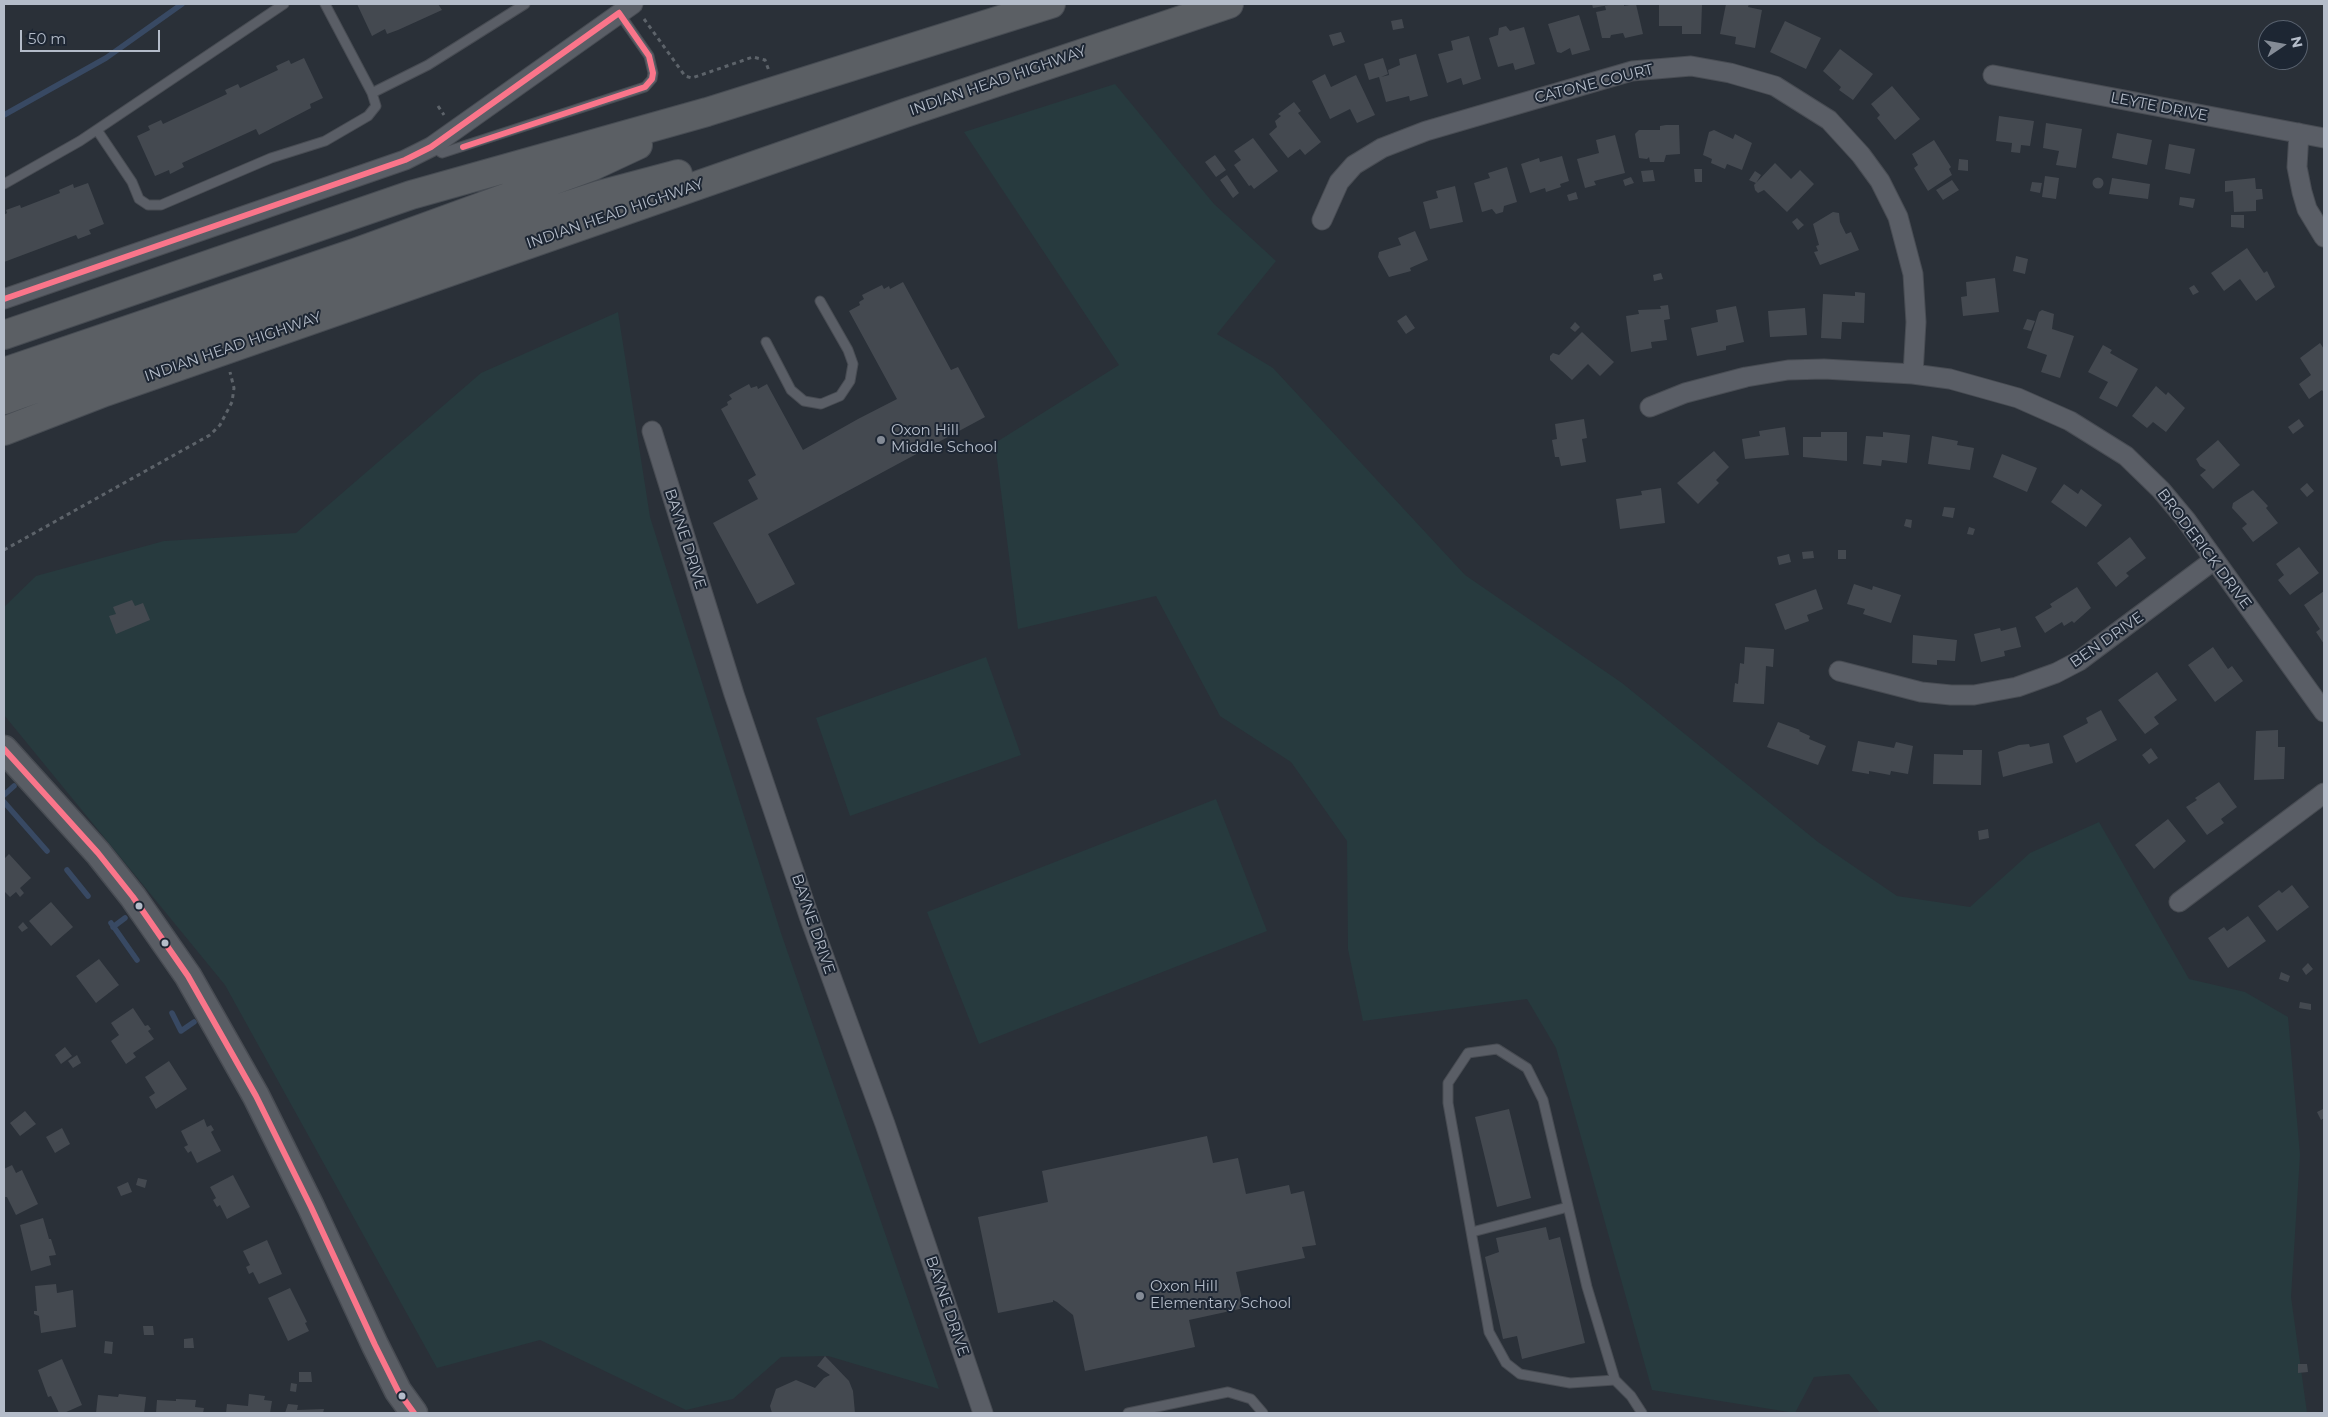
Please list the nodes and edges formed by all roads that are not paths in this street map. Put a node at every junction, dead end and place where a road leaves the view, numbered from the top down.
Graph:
1 (284, 4) edge
2 (325, 4) edge
3 (525, 4) edge
4 (1051, 4) edge
5 (1229, 4) edge
6 (631, 11) edge
7 (1993, 75) dead end
8 (372, 92) junction
9 (707, 112) junction
10 (905, 113) junction
11 (97, 130) junction
12 (2299, 133) junction
13 (2324, 138) edge
14 (432, 146) junction
15 (4, 184) edge
16 (1322, 220) dead end
17 (2324, 237) edge
18 (4, 299) edge
19 (820, 301) dead end
20 (4, 335) edge
21 (766, 342) dead end
22 (4, 372) edge
23 (1913, 374) junction
24 (4, 400) edge
25 (1650, 407) dead end
26 (4, 431) edge
27 (652, 431) dead end
28 (2214, 560) junction
29 (1839, 671) dead end
30 (2324, 712) edge
31 (4, 749) edge
32 (2324, 793) edge
33 (2178, 902) dead end
34 (1568, 1207) junction
35 (1472, 1232) junction
36 (1615, 1380) junction
37 (413, 1413) edge
38 (984, 1413) edge
39 (1128, 1413) edge
40 (1263, 1413) edge
41 (1642, 1413) edge

1 - 11 lane
2 - 8 lane
3 - 8 lane
4 - 9 highway
5 - 10 highway, INDIAN HEAD HIGHWAY
6 - 14 street
6 - 14 lane
7 - 12 street, LEYTE DRIVE
8 - 11 lane
9 - 20 highway
9 - 22 highway
10 - 24 highway
10 - 26 highway, INDIAN HEAD HIGHWAY
11 - 15 lane
12 - 13 street, LEYTE DRIVE
12 - 17 street
14 - 18 street
16 - 23 street, CATONE COURT
19 - 21 lane
23 - 25 street, BRODERICK DRIVE
23 - 28 street, BRODERICK DRIVE
27 - 38 street, BAYNE DRIVE
28 - 29 street, BEN DRIVE
28 - 30 street, BRODERICK DRIVE
31 - 37 main road
32 - 33 street
34 - 35 lane
34 - 35 lane
34 - 36 lane
35 - 36 lane
36 - 41 lane
39 - 40 lane

